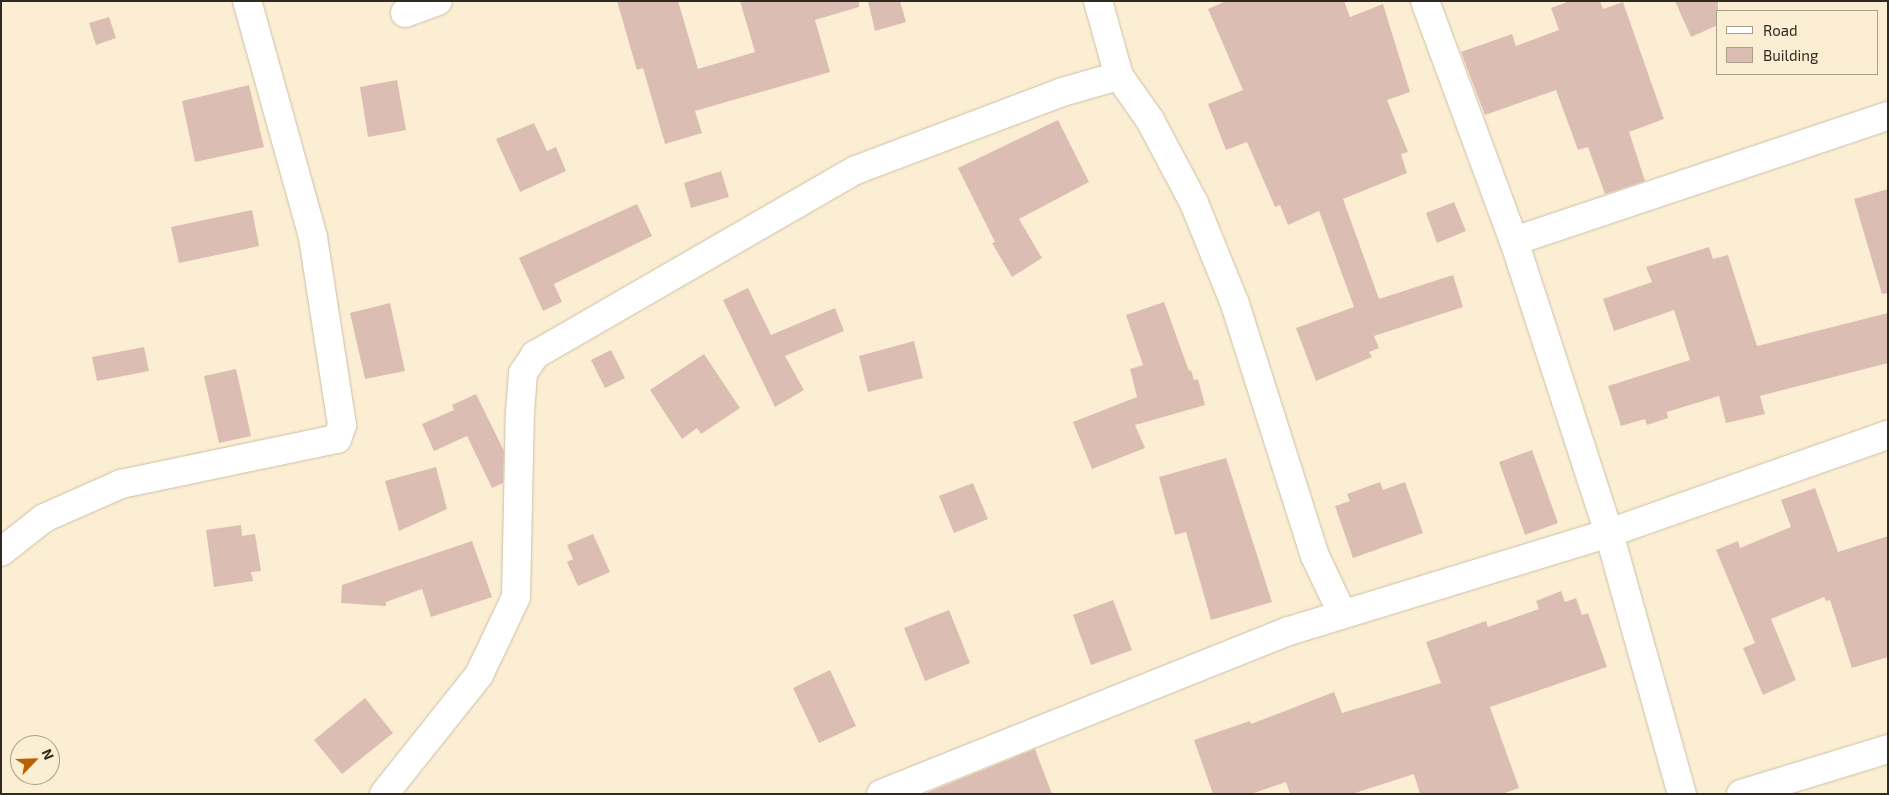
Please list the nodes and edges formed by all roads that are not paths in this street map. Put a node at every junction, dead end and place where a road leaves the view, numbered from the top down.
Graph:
1 (247, 1) edge
2 (438, 1) edge
3 (1098, 1) edge
4 (1426, 1) edge
5 (405, 13) dead end
6 (1119, 76) junction
7 (1888, 116) edge
8 (1514, 241) junction
9 (1888, 435) edge
10 (1609, 533) junction
11 (1, 552) edge
12 (1342, 613) junction
13 (1888, 749) edge
14 (384, 794) edge
15 (881, 794) edge
16 (1682, 794) edge
17 (1741, 794) edge

1 - 11 street
2 - 5 street
3 - 6 street
4 - 8 street
6 - 12 street
6 - 14 street
7 - 8 street
8 - 10 street
9 - 10 street
10 - 12 street
10 - 16 street
12 - 15 street
13 - 17 street

